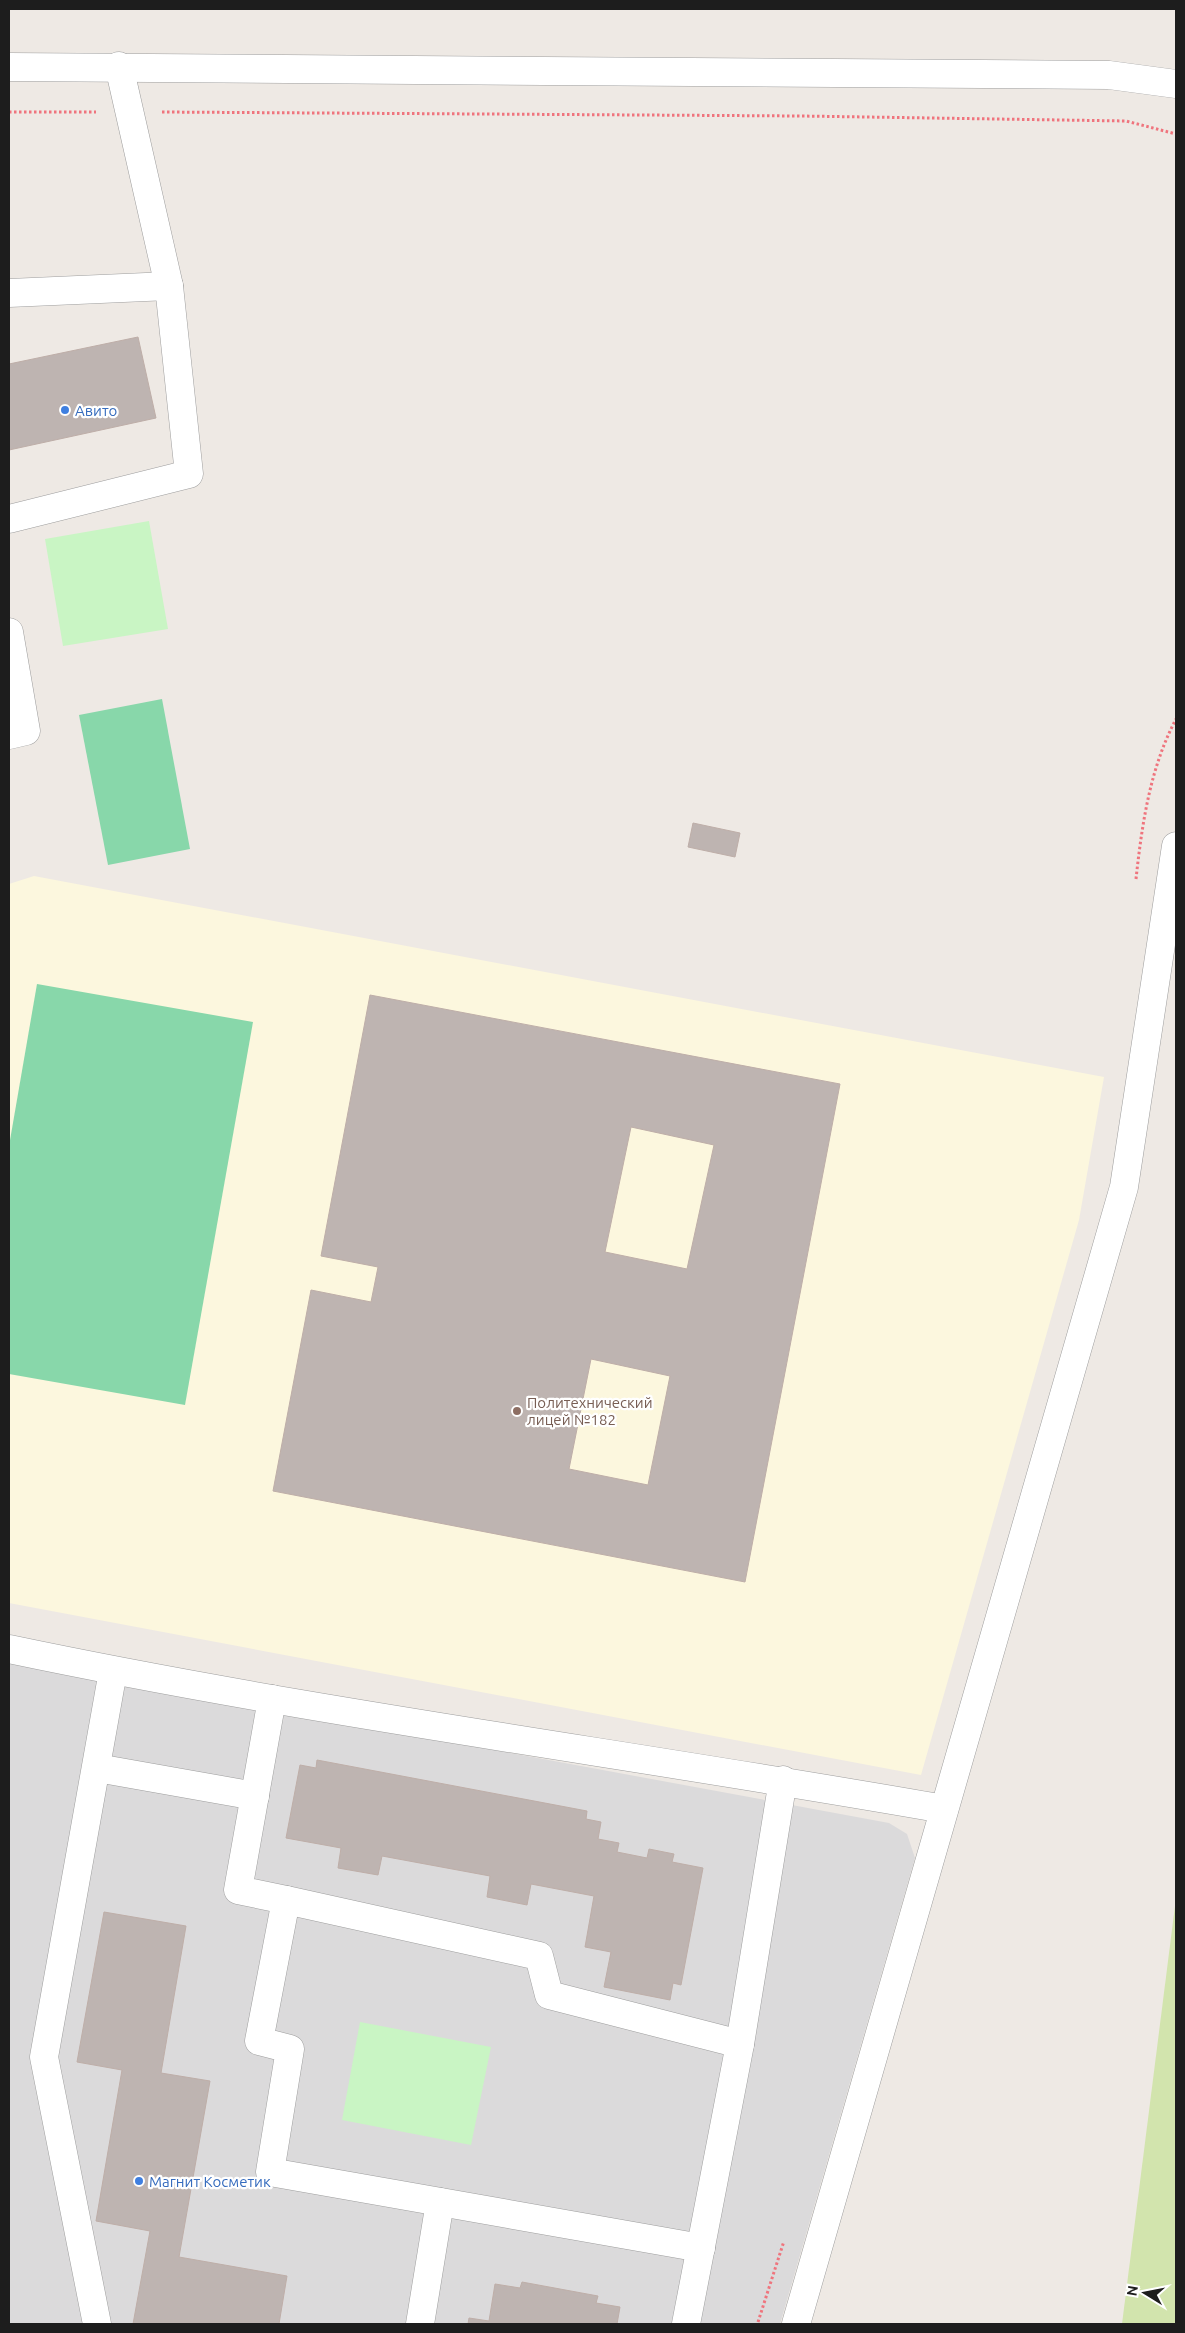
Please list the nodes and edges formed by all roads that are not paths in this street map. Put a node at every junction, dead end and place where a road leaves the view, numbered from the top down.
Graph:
1 (120, 66) junction
2 (9, 67) edge
3 (1176, 84) edge
4 (170, 286) junction
5 (9, 293) edge
6 (9, 519) edge
7 (9, 632) edge
8 (9, 735) edge
9 (1176, 846) edge
10 (9, 1649) edge
11 (113, 1671) junction
12 (272, 1699) junction
13 (96, 1768) junction
14 (783, 1780) junction
15 (255, 1796) junction
16 (944, 1809) junction
17 (286, 1900) junction
18 (740, 2044) junction
19 (440, 2202) junction
20 (701, 2248) junction
21 (97, 2324) edge
22 (420, 2324) edge
23 (686, 2324) edge
24 (796, 2324) edge

1 - 2 street
1 - 3 street
1 - 4 street
4 - 5 street
4 - 6 street
7 - 8 street
9 - 16 street
10 - 11 street
11 - 12 street
11 - 13 street
12 - 14 street
12 - 15 street
13 - 15 street
13 - 21 street
14 - 16 street
14 - 18 street
15 - 17 street
16 - 24 street
17 - 18 street
17 - 19 street
18 - 20 street
19 - 20 street
19 - 22 street
20 - 23 street

